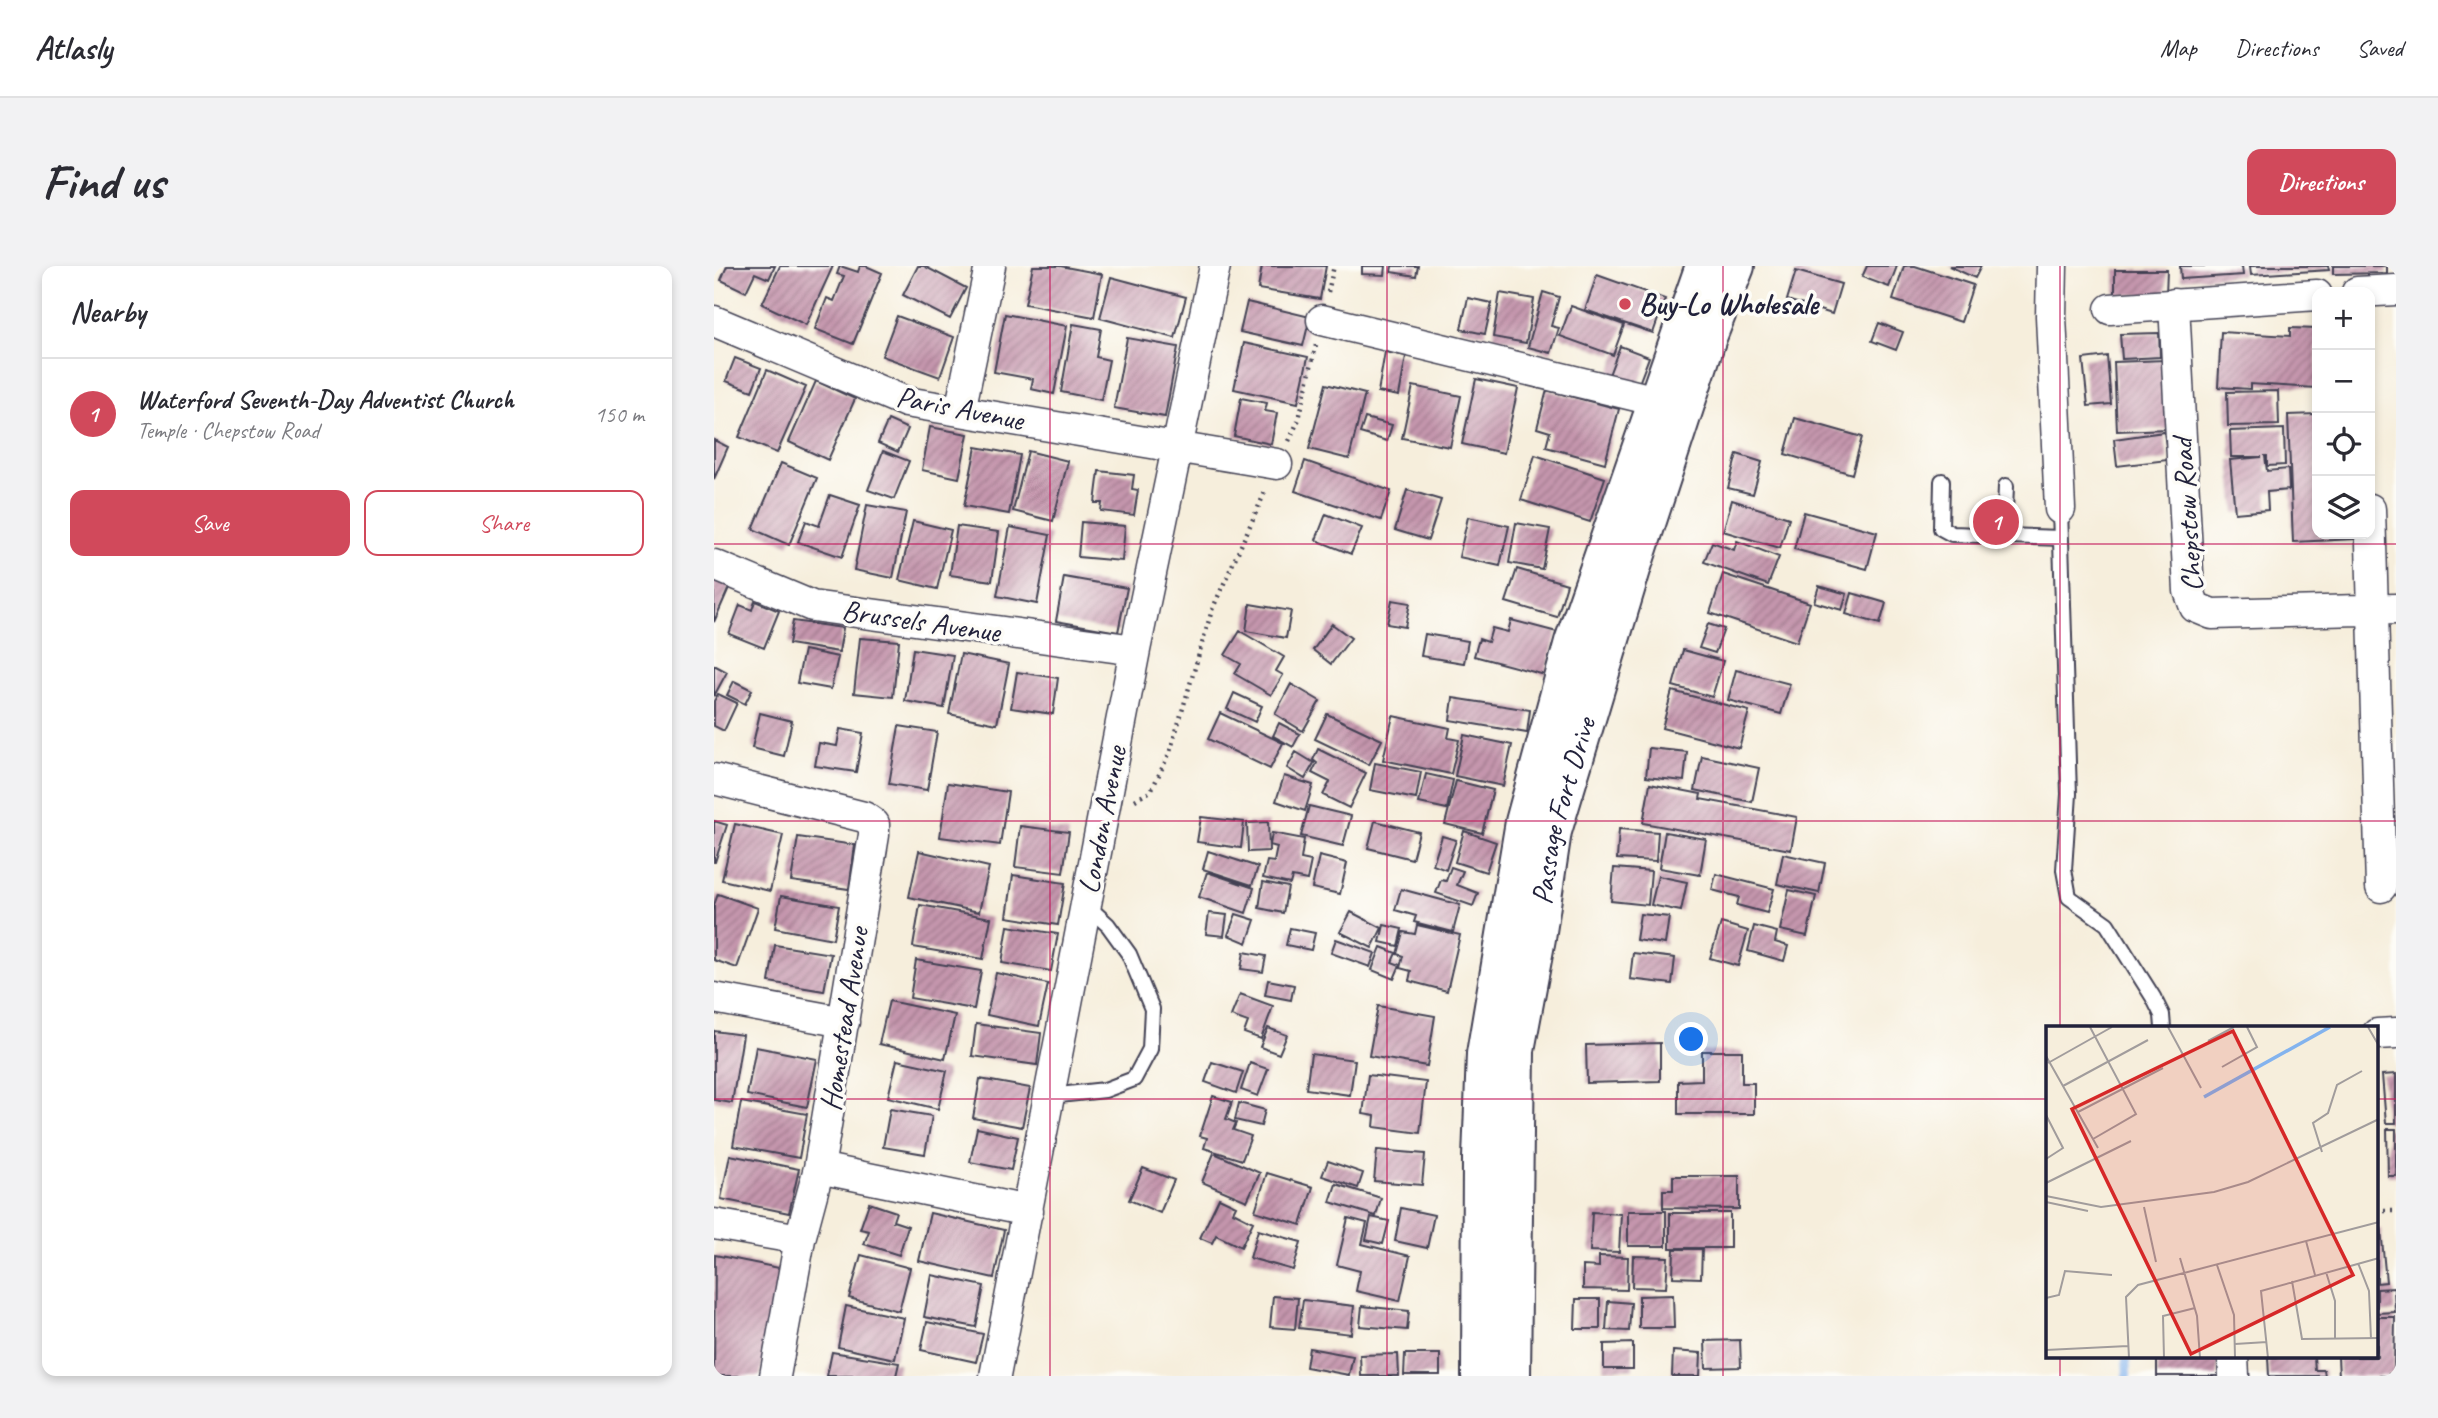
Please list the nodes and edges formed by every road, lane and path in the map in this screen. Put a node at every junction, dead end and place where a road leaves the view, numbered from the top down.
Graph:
1 (990, 266) edge
2 (1215, 266) edge
3 (1334, 266) edge
4 (1705, 266) edge
5 (1735, 266) edge
6 (2052, 266) edge
7 (2396, 290) edge
8 (2375, 291) edge
9 (2312, 295) edge
10 (2174, 304) junction
11 (2110, 309) dead end
12 (1322, 320) junction
13 (714, 321) edge
14 (1657, 401) junction
15 (960, 411) junction
16 (1177, 447) junction
17 (1277, 464) junction
18 (1941, 481) dead end
19 (2006, 486) dead end
20 (2060, 523) junction
21 (2004, 535) junction
22 (2374, 539) edge
23 (714, 565) edge
24 (2384, 609) edge
25 (1135, 649) junction
26 (714, 779) edge
27 (1106, 799) junction
28 (2381, 887) dead end
29 (1086, 905) junction
30 (714, 998) edge
31 (844, 1022) junction
32 (2163, 1026) edge
33 (2396, 1033) edge
34 (2378, 1034) edge
35 (1050, 1096) junction
36 (819, 1168) junction
37 (2396, 1210) edge
38 (1028, 1211) junction
39 (2378, 1211) edge
40 (714, 1224) edge
41 (800, 1239) junction
42 (2233, 1358) edge
43 (775, 1376) edge
44 (995, 1376) edge
45 (1481, 1376) edge
46 (1511, 1376) edge
47 (2234, 1376) edge

1 - 15 street
2 - 16 street, London Avenue
3 - 12 path
4 - 14 main road, Passage Fort Drive
5 - 46 main road, Passage Fort Drive
6 - 20 street
7 - 8 street
9 - 10 street
10 - 11 street
10 - 24 street, Chepstow Road
12 - 14 street
12 - 17 path
13 - 15 street, Paris Avenue
14 - 45 main road, Passage Fort Drive
15 - 16 street, Paris Avenue
16 - 17 street, Paris Avenue
16 - 25 street, London Avenue
17 - 27 path
18 - 21 lane
19 - 21 lane
20 - 21 lane
20 - 32 lane
22 - 24 street
23 - 25 street, Brussels Avenue
24 - 28 street
25 - 27 street, London Avenue
26 - 31 street, Homestead Avenue
27 - 29 street, London Avenue
29 - 35 street, London Avenue
29 - 35 lane
30 - 31 street
31 - 36 street, Homestead Avenue
33 - 34 street
35 - 38 street, London Avenue
36 - 38 street
36 - 41 street, Homestead Avenue
37 - 39 path
38 - 44 street, London Avenue
40 - 41 street
41 - 43 street, Homestead Avenue
42 - 47 street

